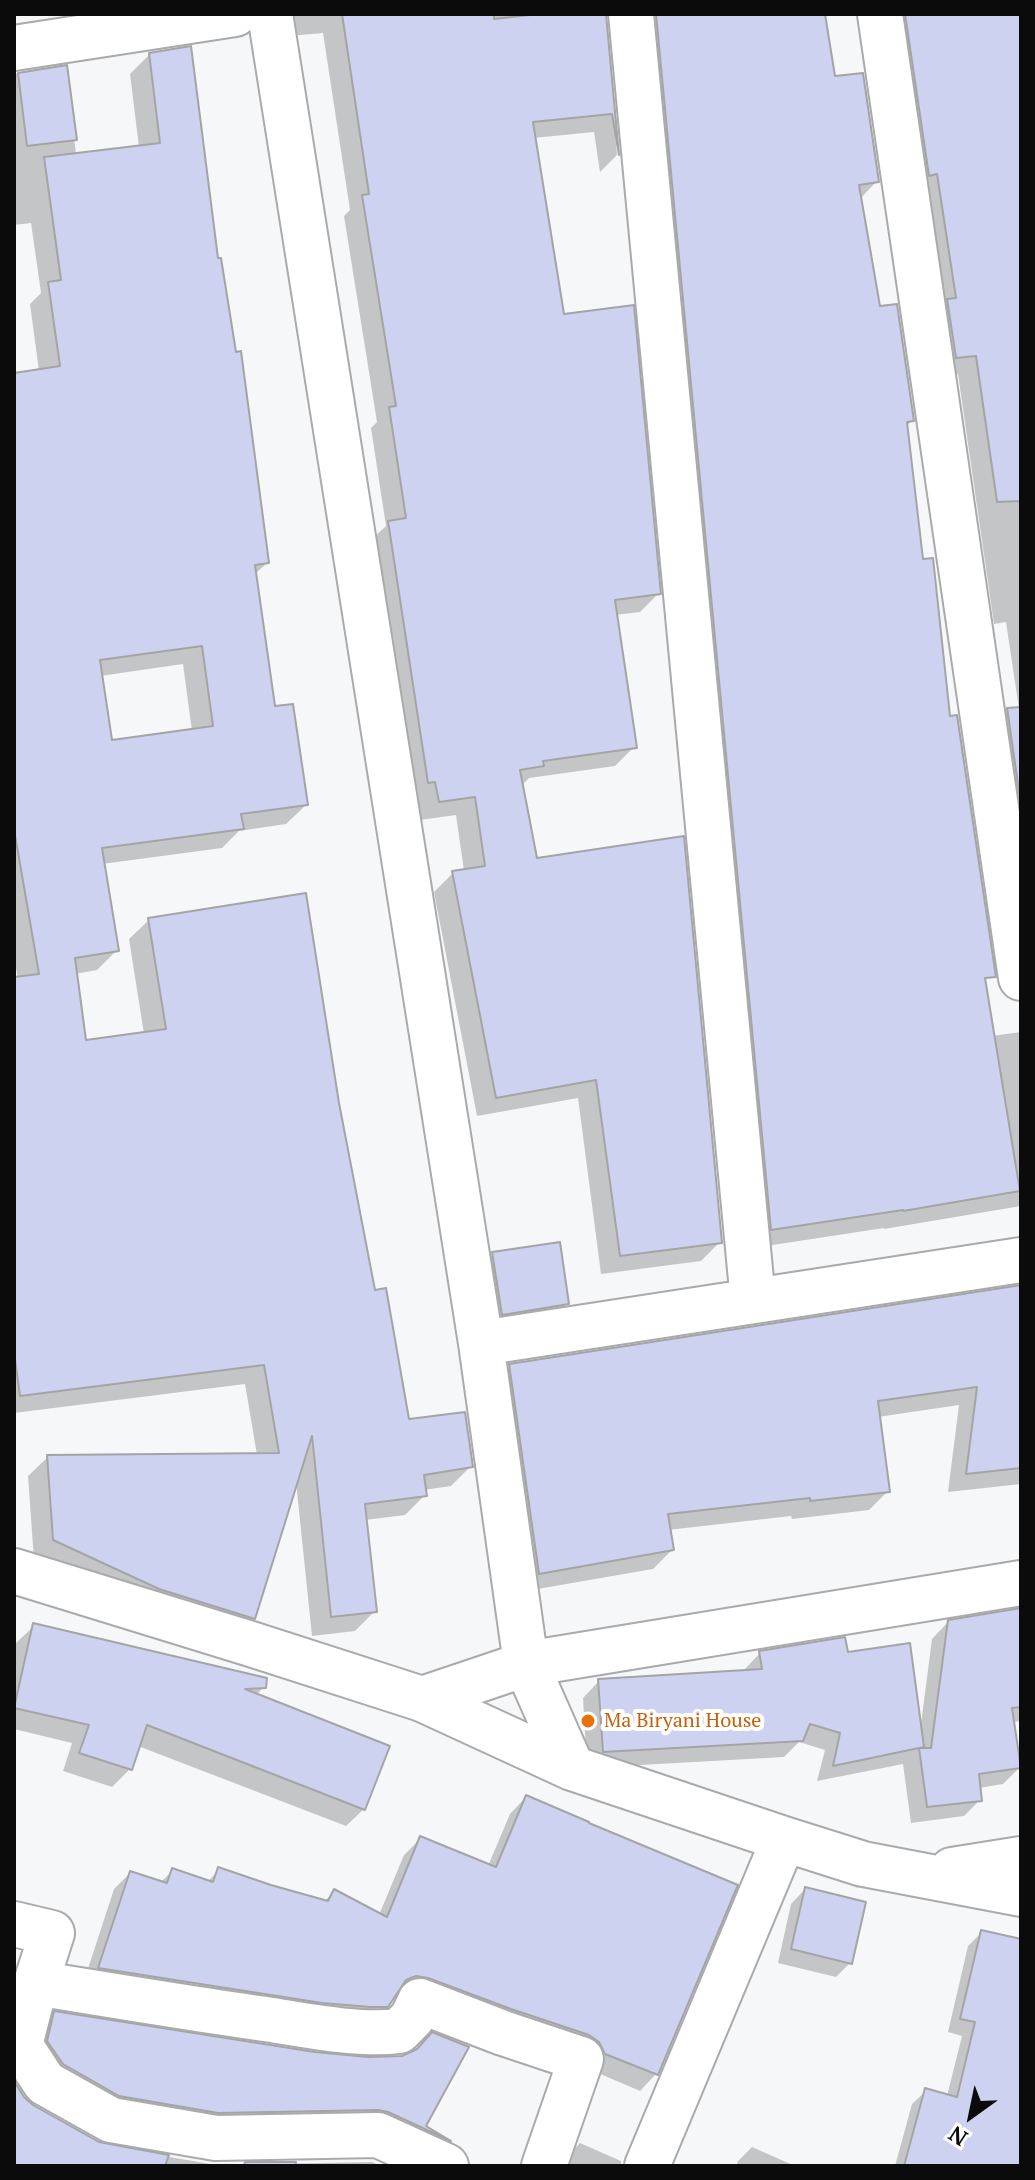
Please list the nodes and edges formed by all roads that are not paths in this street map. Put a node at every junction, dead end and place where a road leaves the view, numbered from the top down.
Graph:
1 (235, 14) edge
2 (270, 14) edge
3 (631, 14) edge
4 (880, 14) edge
5 (14, 48) edge
6 (1021, 978) edge
7 (1021, 1260) edge
8 (753, 1301) junction
9 (481, 1343) junction
10 (14, 1571) edge
11 (1021, 1583) edge
12 (526, 1664) junction
13 (422, 1699) junction
14 (572, 1768) junction
15 (784, 1839) junction
16 (1021, 1859) edge
17 (921, 1875) junction
18 (1021, 1894) edge
19 (14, 1924) edge
20 (36, 1983) junction
21 (187, 2150) edge
22 (446, 2166) edge
23 (544, 2166) edge
24 (647, 2166) edge

1 - 5 street
2 - 9 street
3 - 8 street
4 - 6 street
7 - 8 street
8 - 9 street
9 - 12 street
10 - 13 street
11 - 12 street
12 - 13 street
12 - 14 street
13 - 14 street
14 - 15 street
15 - 17 street
15 - 24 street
16 - 17 street
17 - 18 street
19 - 20 street
20 - 21 street
20 - 23 street
21 - 22 street

